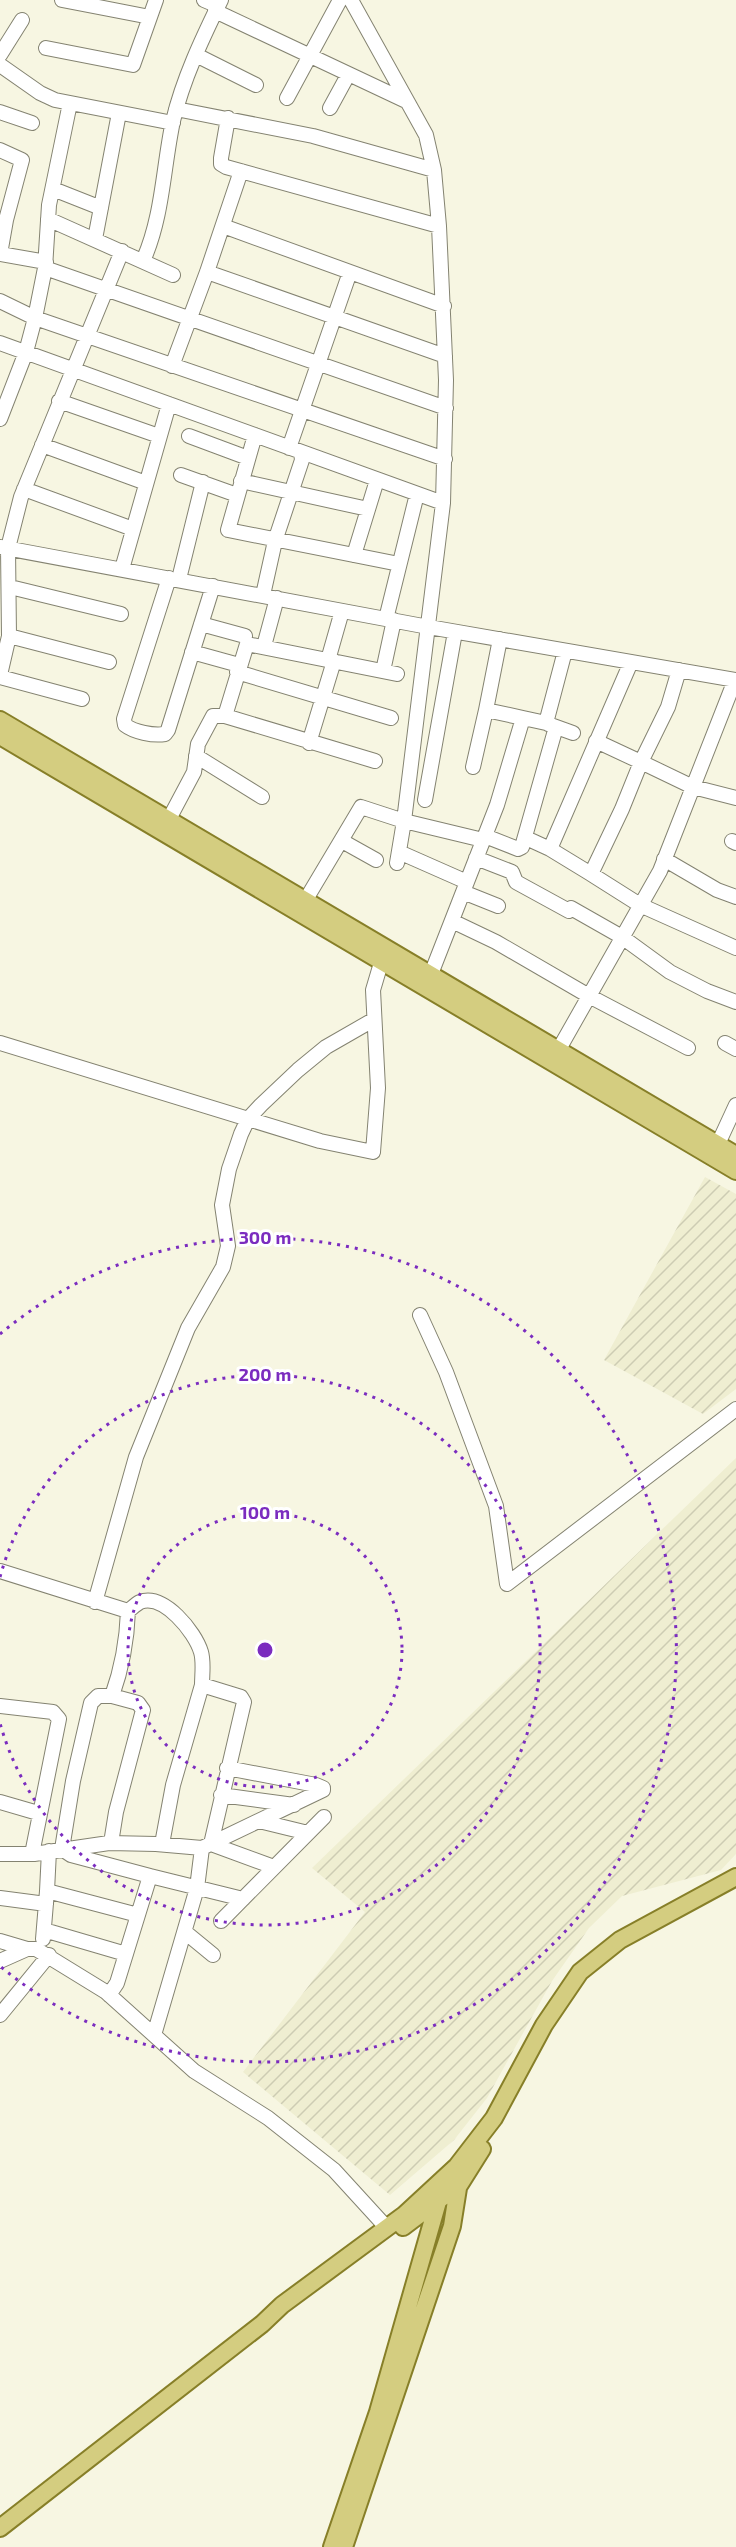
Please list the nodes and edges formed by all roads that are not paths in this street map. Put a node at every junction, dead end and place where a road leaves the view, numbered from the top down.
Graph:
1 (62, 0) edge
2 (156, 0) edge
3 (204, 0) edge
4 (340, 0) edge
5 (351, 0) edge
6 (218, 6) edge
7 (150, 17) junction
8 (22, 20) dead end
9 (46, 48) dead end
10 (0, 54) edge
11 (196, 55) junction
12 (309, 56) junction
13 (0, 65) edge
14 (348, 75) junction
15 (256, 85) dead end
16 (287, 98) dead end
17 (406, 101) junction
18 (70, 103) junction
19 (330, 108) dead end
20 (176, 109) junction
21 (0, 112) edge
22 (119, 113) junction
23 (228, 118) junction
24 (32, 123) dead end
25 (173, 123) junction
26 (0, 150) edge
27 (434, 170) junction
28 (241, 171) junction
29 (53, 189) junction
30 (101, 208) junction
31 (3, 219) edge
32 (48, 219) junction
33 (223, 226) junction
34 (439, 226) junction
35 (95, 239) junction
36 (122, 251) junction
37 (0, 254) edge
38 (143, 261) junction
39 (46, 265) junction
40 (207, 272) junction
41 (350, 272) junction
42 (173, 275) dead end
43 (105, 288) junction
44 (0, 301) edge
45 (444, 306) junction
46 (333, 317) junction
47 (36, 318) junction
48 (190, 320) junction
49 (86, 336) junction
50 (0, 343) edge
51 (26, 352) junction
52 (445, 356) junction
53 (318, 364) junction
54 (172, 366) junction
55 (72, 369) junction
56 (59, 401) junction
57 (169, 404) junction
58 (446, 408) junction
59 (302, 412) junction
60 (0, 419) edge
61 (255, 435) junction
62 (159, 436) junction
63 (189, 436) dead end
64 (42, 445) junction
65 (295, 450) junction
66 (248, 458) junction
67 (445, 459) junction
68 (181, 475) dead end
69 (377, 480) junction
70 (241, 481) junction
71 (203, 482) junction
72 (146, 483) junction
73 (24, 489) junction
74 (292, 493) junction
75 (417, 494) junction
76 (237, 495) junction
77 (442, 503) junction
78 (368, 509) junction
79 (133, 529) junction
80 (275, 541) junction
81 (4, 548) edge
82 (354, 555) junction
83 (399, 564) junction
84 (122, 569) junction
85 (174, 578) junction
86 (6, 584) edge
87 (213, 586) junction
88 (263, 596) junction
89 (277, 598) junction
90 (342, 611) junction
91 (121, 614) dead end
92 (390, 620) junction
93 (201, 624) junction
94 (429, 627) junction
95 (455, 632) junction
96 (9, 636) junction
97 (245, 636) dead end
98 (500, 639) junction
99 (264, 646) junction
100 (565, 651) junction
101 (192, 652) junction
102 (331, 661) junction
103 (109, 662) dead end
104 (631, 662) junction
105 (238, 669) junction
106 (679, 670) junction
107 (383, 671) junction
108 (397, 674) dead end
109 (0, 676) edge
110 (736, 680) edge
111 (82, 699) dead end
112 (322, 699) junction
113 (486, 710) junction
114 (225, 716) junction
115 (391, 718) dead end
116 (523, 718) junction
117 (0, 720) edge
118 (551, 725) junction
119 (573, 733) dead end
120 (0, 736) edge
121 (596, 741) junction
122 (309, 743) junction
123 (196, 756) junction
124 (375, 761) dead end
125 (641, 762) junction
126 (472, 767) dead end
127 (693, 787) junction
128 (262, 797) dead end
129 (736, 798) edge
130 (425, 800) dead end
131 (169, 819) junction
132 (404, 821) junction
133 (484, 838) junction
134 (526, 838) junction
135 (342, 841) junction
136 (550, 849) junction
137 (476, 858) junction
138 (664, 859) junction
139 (376, 860) dead end
140 (591, 874) junction
141 (465, 887) junction
142 (736, 897) edge
143 (305, 901) junction
144 (640, 905) junction
145 (498, 906) dead end
146 (452, 921) junction
147 (622, 937) junction
148 (736, 948) edge
149 (381, 963) junction
150 (431, 974) junction
151 (589, 996) junction
152 (736, 1002) edge
153 (373, 1020) junction
154 (0, 1043) edge
155 (688, 1048) dead end
156 (559, 1050) junction
157 (736, 1105) edge
158 (248, 1119) junction
159 (718, 1144) junction
160 (736, 1155) edge
161 (736, 1171) edge
162 (420, 1315) dead end
163 (736, 1409) edge
164 (0, 1570) edge
165 (95, 1602) junction
166 (128, 1611) junction
167 (202, 1685) junction
168 (112, 1696) junction
169 (0, 1706) edge
170 (227, 1768) junction
171 (221, 1794) junction
172 (0, 1802) edge
173 (294, 1805) junction
174 (38, 1814) junction
175 (324, 1817) dead end
176 (259, 1821) junction
177 (308, 1833) junction
178 (111, 1843) junction
179 (162, 1844) junction
180 (206, 1846) junction
181 (56, 1850) junction
182 (0, 1854) edge
183 (32, 1854) junction
184 (274, 1867) junction
185 (150, 1876) junction
186 (736, 1877) edge
187 (736, 1887) edge
188 (197, 1888) junction
189 (47, 1897) junction
190 (0, 1898) edge
191 (243, 1899) junction
192 (138, 1915) junction
193 (221, 1921) dead end
194 (44, 1930) junction
195 (185, 1932) junction
196 (0, 1941) edge
197 (27, 1949) junction
198 (46, 1953) junction
199 (126, 1954) junction
200 (213, 1955) dead end
201 (0, 1961) edge
202 (110, 1995) junction
203 (0, 2015) edge
204 (154, 2035) junction
205 (457, 2166) junction
206 (440, 2182) junction
207 (460, 2184) junction
208 (439, 2202) junction
209 (393, 2228) junction
210 (428, 2245) junction
211 (369, 2460) junction
212 (0, 2528) edge
213 (332, 2547) edge
214 (344, 2547) edge

1 - 7 street
2 - 7 street
3 - 6 street
4 - 12 street
5 - 17 street
6 - 11 street
6 - 12 street
7 - 9 street
8 - 10 street
11 - 15 street
11 - 20 street
12 - 14 street
12 - 16 street
13 - 18 street
14 - 17 street
14 - 19 street
17 - 27 street
18 - 22 street
18 - 29 street
20 - 23 street
20 - 25 street
21 - 24 street
22 - 25 street
22 - 30 street
23 - 27 street
23 - 28 street
25 - 38 street
26 - 31 street
27 - 34 street
28 - 33 street
28 - 34 street
29 - 30 street
29 - 32 street
30 - 35 street
31 - 37 street
32 - 35 street
32 - 39 street
33 - 40 street
33 - 41 street
34 - 45 street
35 - 36 street
36 - 38 street
36 - 43 street
37 - 39 street
38 - 42 street
39 - 43 street
39 - 47 street
40 - 46 street
40 - 48 street
41 - 45 street
41 - 46 street
43 - 48 street
43 - 49 street
44 - 47 street
45 - 52 street
46 - 52 street
46 - 53 street
47 - 49 street
47 - 51 street
48 - 53 street
48 - 54 street
49 - 54 street
49 - 55 street
50 - 51 street
51 - 55 street
51 - 60 street
52 - 58 street
53 - 58 street
53 - 59 street
54 - 59 street
55 - 56 street
55 - 57 street
56 - 62 street
56 - 64 street
57 - 61 street
57 - 62 street
58 - 67 street
59 - 65 street
59 - 67 street
61 - 65 street
61 - 66 street
62 - 72 street
63 - 66 street
64 - 72 street
64 - 73 street
65 - 69 street
65 - 74 street
66 - 70 street
67 - 77 street
68 - 71 street
69 - 75 street
69 - 78 street
70 - 74 street
70 - 76 street
71 - 76 street
71 - 85 street
72 - 79 street
73 - 79 street
73 - 81 street
74 - 78 street
74 - 80 street
75 - 77 street
75 - 83 street
76 - 80 street
77 - 94 street
78 - 82 street
79 - 84 street
80 - 82 street
80 - 88 street
81 - 84 street
81 - 86 street
82 - 83 street
83 - 92 street
84 - 85 street
85 - 87 street
85 - 101 street
86 - 91 street
86 - 96 street
87 - 88 street
87 - 93 street
88 - 89 street
89 - 90 street
89 - 99 street
90 - 92 street
90 - 102 street
92 - 94 street
92 - 107 street
93 - 97 street
93 - 101 street
94 - 95 street
94 - 132 street
95 - 98 street
95 - 130 street
96 - 103 street
96 - 109 street
98 - 100 street
98 - 113 street
99 - 102 street
99 - 105 street
100 - 104 street
100 - 118 street
101 - 105 street
102 - 107 street
102 - 112 street
104 - 106 street
104 - 121 street
105 - 112 street
105 - 114 street
106 - 110 street
106 - 125 street
107 - 108 street
109 - 111 street
110 - 127 street
112 - 115 street
112 - 122 street
113 - 116 street
113 - 126 street
114 - 122 street
114 - 123 street
116 - 118 street
116 - 133 street
117 - 131 main road
118 - 119 street
118 - 134 street
120 - 149 main road
121 - 125 street
121 - 136 street
122 - 124 street
123 - 128 street
123 - 131 street
125 - 127 street
125 - 140 street
127 - 129 street
127 - 138 street
131 - 143 main road
132 - 133 street
132 - 135 street
132 - 141 street
133 - 134 street
133 - 137 street
134 - 136 street
135 - 139 street
135 - 143 street
136 - 140 street
137 - 141 street
137 - 147 street
138 - 142 street
138 - 144 street
140 - 144 street
141 - 145 street
141 - 146 street
143 - 150 main road
144 - 147 street
144 - 148 street
146 - 150 street
146 - 151 street
147 - 151 street
147 - 152 street
149 - 153 street
149 - 161 main road
150 - 156 main road
151 - 155 street
151 - 156 street
153 - 158 street
153 - 158 street
154 - 158 street
156 - 159 main road
157 - 159 street
158 - 165 street
159 - 160 main road
162 - 163 street
164 - 165 street
165 - 166 street
166 - 167 street
166 - 168 street
167 - 170 street
167 - 179 street
168 - 178 street
168 - 181 street
169 - 174 street
170 - 171 street
170 - 173 street
171 - 173 street
171 - 180 street
172 - 174 street
173 - 176 street
174 - 183 street
175 - 177 street
176 - 177 street
176 - 180 street
177 - 184 street
178 - 179 street
178 - 181 street
179 - 180 street
180 - 184 street
180 - 188 street
181 - 183 street
181 - 185 street
181 - 189 street
182 - 183 street
184 - 191 street
185 - 188 street
185 - 192 street
186 - 205 main road
187 - 207 main road
188 - 191 street
188 - 195 street
189 - 190 street
189 - 192 street
189 - 194 street
191 - 193 street
192 - 199 street
194 - 198 street
194 - 199 street
195 - 200 street
195 - 204 street
196 - 197 street
197 - 198 street
197 - 201 street
198 - 202 street
198 - 203 street
199 - 202 street
202 - 204 street
204 - 209 street
205 - 206 main road
205 - 207 main road
206 - 208 main road
206 - 209 main road
207 - 208 main road
207 - 211 main road
208 - 209 main road
208 - 210 main road
209 - 210 main road
209 - 212 main road
210 - 211 main road
211 - 213 main road
211 - 214 main road

